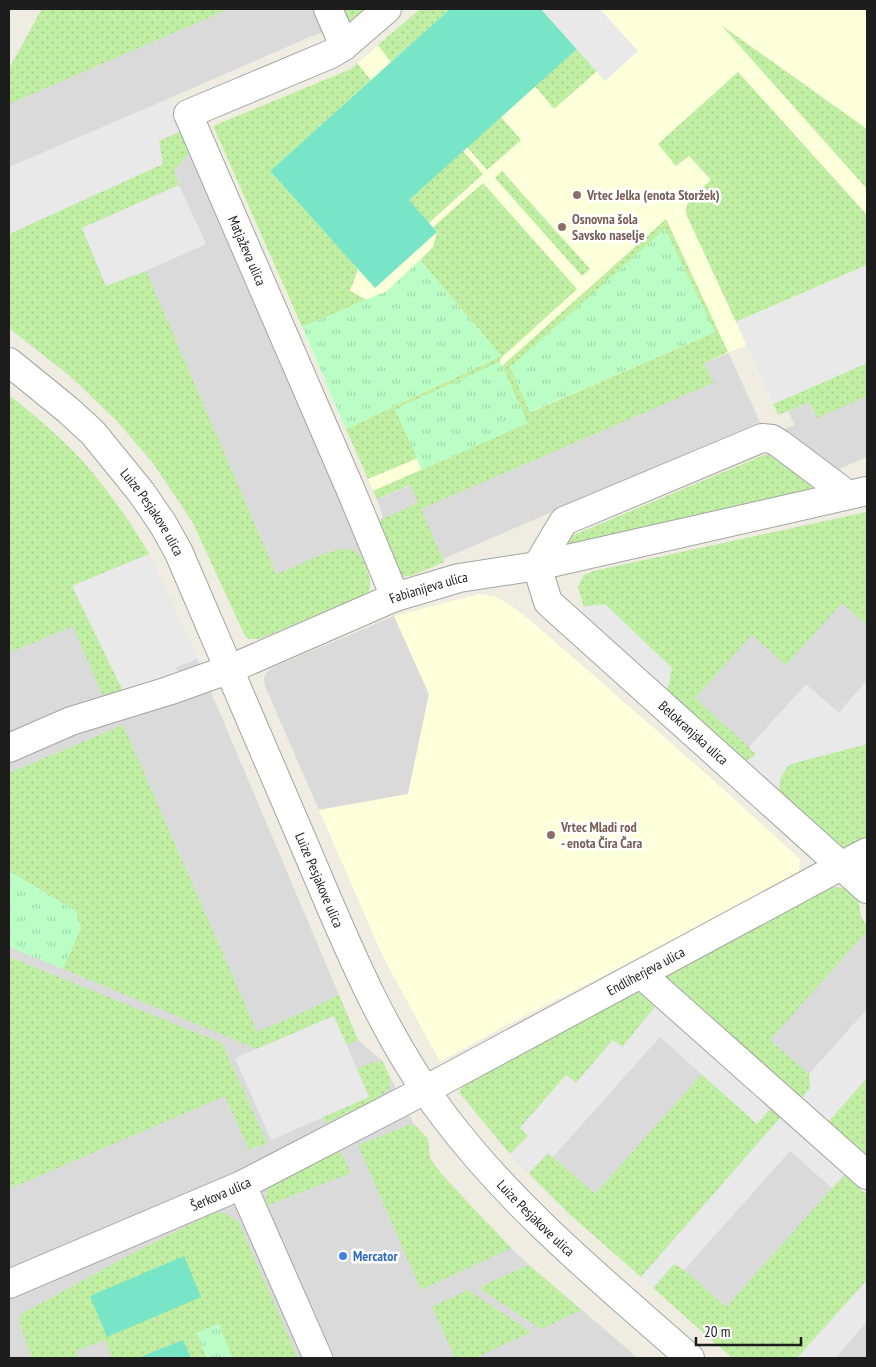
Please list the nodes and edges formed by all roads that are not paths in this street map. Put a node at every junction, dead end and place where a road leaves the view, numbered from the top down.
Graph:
1 (328, 9) edge
2 (388, 9) edge
3 (344, 46) junction
4 (9, 362) edge
5 (858, 493) edge
6 (537, 566) junction
7 (395, 597) junction
8 (230, 669) junction
9 (9, 748) edge
10 (867, 852) edge
11 (841, 866) junction
12 (867, 889) edge
13 (641, 974) junction
14 (425, 1090) junction
15 (867, 1176) edge
16 (242, 1185) junction
17 (9, 1284) edge
18 (318, 1358) edge
19 (690, 1358) edge

1 - 3 street
2 - 3 street, Matjaževa ulica
3 - 7 street, Matjaževa ulica
4 - 8 street, Luize Pesjakove ulica
5 - 6 street, Fabianijeva ulica
5 - 6 street
6 - 7 street, Fabianijeva ulica
6 - 11 street, Belokranjska ulica
7 - 8 street, Fabianijeva ulica
8 - 9 street, Fabianijeva ulica
8 - 14 street, Luize Pesjakove ulica
10 - 11 street, Endliherjeva ulica
11 - 12 street, Belokranjska ulica
11 - 13 street, Endliherjeva ulica
13 - 14 street, Endliherjeva ulica
13 - 15 street
14 - 16 street, Šerkova ulica
14 - 19 street, Luize Pesjakove ulica
16 - 17 street, Šerkova ulica
16 - 18 street

